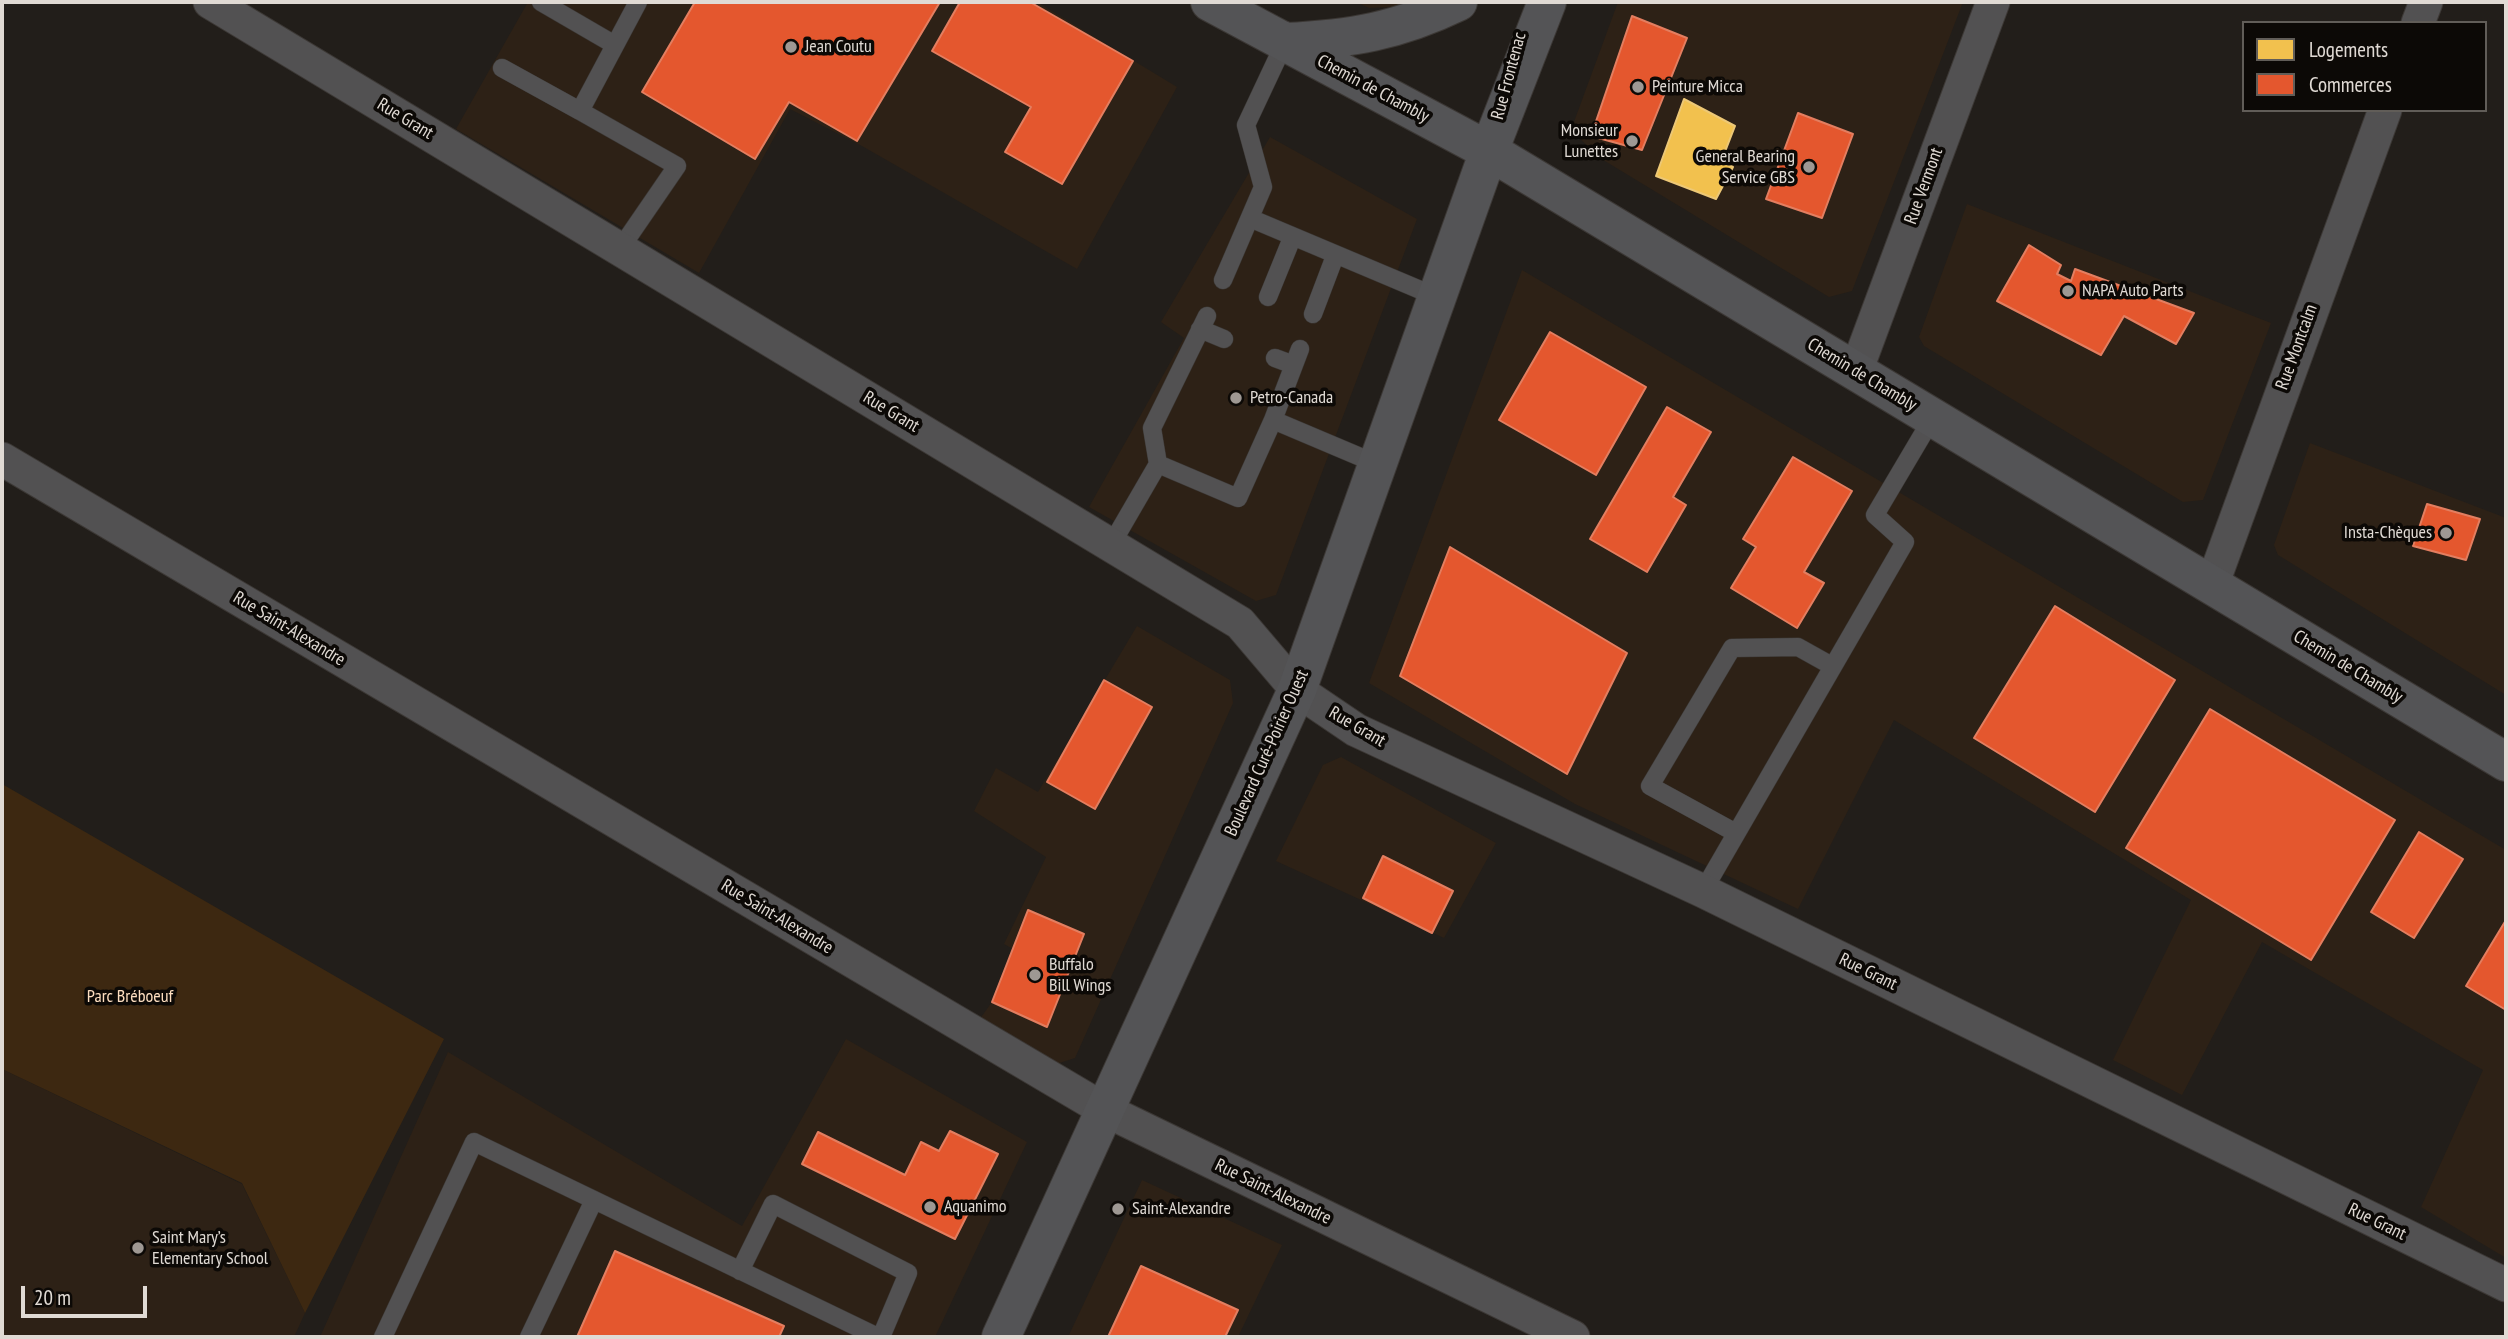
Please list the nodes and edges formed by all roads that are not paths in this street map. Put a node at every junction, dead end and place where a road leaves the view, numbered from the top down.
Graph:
1 (210, 2) edge
2 (541, 2) edge
3 (638, 2) edge
4 (1210, 2) edge
5 (1458, 2) edge
6 (1529, 2) edge
7 (1547, 2) edge
8 (1993, 2) edge
9 (2426, 2) edge
10 (2419, 21) edge
11 (1285, 42) junction
12 (615, 45) junction
13 (502, 68) dead end
14 (580, 111) junction
15 (2384, 112) edge
16 (1489, 151) junction
17 (1252, 219) junction
18 (1292, 238) junction
19 (620, 249) junction
20 (1335, 256) junction
21 (1223, 280) dead end
22 (1268, 297) dead end
23 (1437, 297) junction
24 (1313, 314) dead end
25 (1224, 339) dead end
26 (1275, 358) dead end
27 (1856, 371) junction
28 (1933, 418) junction
29 (1273, 420) junction
30 (2, 459) edge
31 (1158, 464) junction
32 (1377, 464) junction
33 (1111, 545) junction
34 (2212, 585) junction
35 (1832, 666) junction
36 (1297, 690) junction
37 (2506, 762) edge
38 (1736, 833) junction
39 (1703, 891) junction
40 (1105, 1110) junction
41 (594, 1200) junction
42 (740, 1271) junction
43 (2506, 1285) edge
44 (383, 1337) edge
45 (529, 1337) edge
46 (880, 1337) edge
47 (1001, 1337) edge
48 (1573, 1337) edge

1 - 19 street, Rue Grant
2 - 12 lane
3 - 12 lane
4 - 11 main road, Chemin de Chambly
5 - 11 main road
6 - 16 main road, Rue Frontenac
7 - 16 main road
8 - 27 street, Rue Vermont
9 - 10 street
11 - 16 main road, Chemin de Chambly
11 - 17 lane
12 - 14 lane
13 - 14 lane
14 - 19 lane
15 - 34 street, Rue Montcalm
16 - 23 main road, Boulevard Curé-Poirier Ouest
16 - 27 main road, Chemin de Chambly
17 - 18 lane
17 - 21 lane
18 - 20 lane
18 - 22 lane
19 - 33 street, Rue Grant
20 - 23 lane
20 - 24 lane
23 - 32 main road, Boulevard Curé-Poirier Ouest
25 - 31 lane
26 - 29 lane
27 - 28 main road, Chemin de Chambly
28 - 34 main road, Chemin de Chambly
28 - 35 lane
29 - 31 lane
29 - 32 lane
30 - 40 street, Rue Saint-Alexandre
31 - 33 lane
32 - 36 main road, Boulevard Curé-Poirier Ouest
33 - 36 street, Rue Grant
34 - 37 main road, Chemin de Chambly
35 - 38 lane
35 - 38 lane
36 - 39 street, Rue Grant
36 - 40 main road, Boulevard Curé-Poirier Ouest
38 - 39 lane
39 - 43 street, Rue Grant
40 - 47 main road, Boulevard Curé-Poirier Ouest
40 - 48 street, Rue Saint-Alexandre
41 - 42 lane
41 - 44 lane
41 - 45 lane
42 - 46 lane
42 - 46 lane

